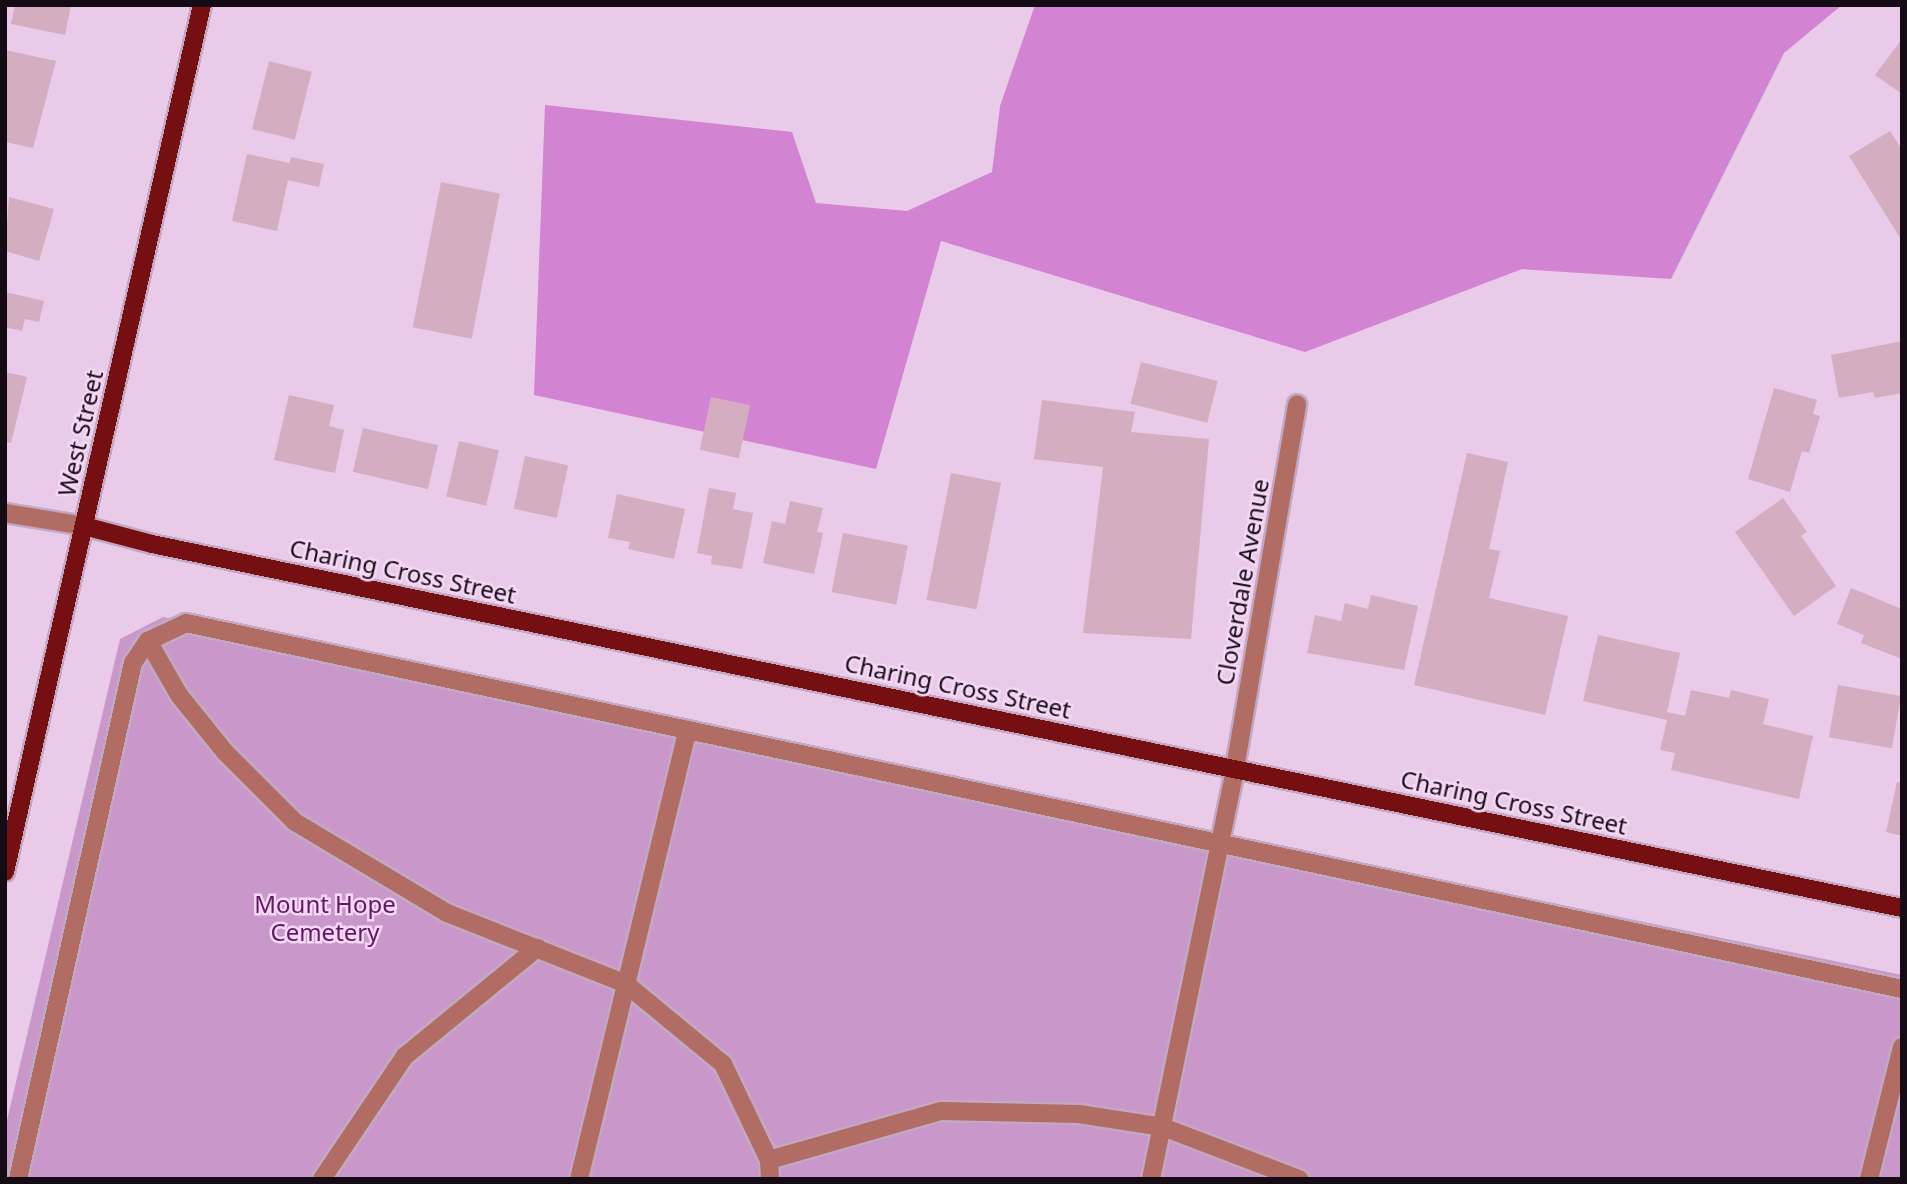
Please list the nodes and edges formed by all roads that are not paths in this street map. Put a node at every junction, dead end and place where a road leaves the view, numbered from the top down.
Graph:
1 (202, 5) edge
2 (1297, 404) dead end
3 (5, 513) edge
4 (84, 526) junction
5 (148, 642) junction
6 (688, 730) junction
7 (1235, 768) junction
8 (1221, 843) junction
9 (5, 873) edge
10 (1902, 908) edge
11 (537, 948) junction
12 (626, 984) junction
13 (1902, 989) edge
14 (1902, 1046) edge
15 (1163, 1128) junction
16 (769, 1160) junction
17 (18, 1179) edge
18 (322, 1179) edge
19 (579, 1179) edge
20 (770, 1179) edge
21 (1151, 1179) edge
22 (1299, 1179) edge
23 (1869, 1179) edge

1 - 4 main road, West Street
2 - 7 street, Cloverdale Avenue
3 - 4 street, Charing Cross Street
4 - 7 main road, Charing Cross Street
4 - 9 main road, West Street
5 - 6 street
5 - 11 street
5 - 17 street
6 - 8 street
6 - 12 street
7 - 8 street, Cloverdale Avenue
7 - 10 main road, Charing Cross Street
8 - 13 street
8 - 15 street, Cloverdale Avenue
11 - 12 street
11 - 18 street
12 - 16 street
12 - 19 street
14 - 23 street
15 - 16 street
15 - 21 street, Cloverdale Avenue
15 - 22 street
16 - 20 street

